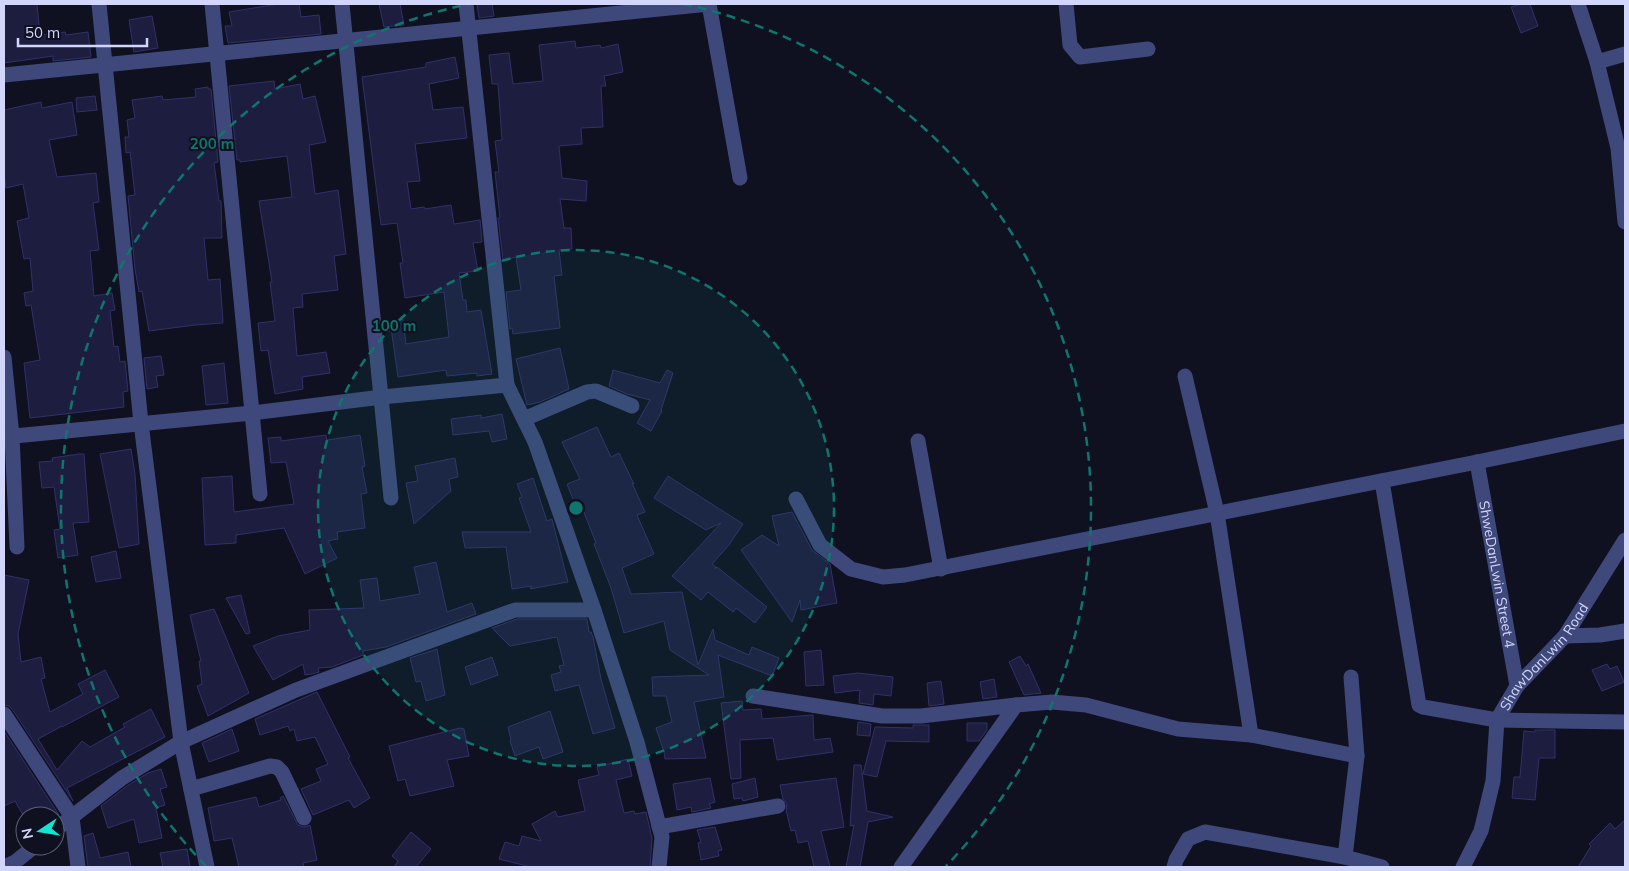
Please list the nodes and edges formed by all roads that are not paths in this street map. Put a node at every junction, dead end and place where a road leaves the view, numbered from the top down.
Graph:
1 (99, 4) edge
2 (212, 4) edge
3 (342, 4) edge
4 (466, 4) edge
5 (709, 4) edge
6 (1066, 4) edge
7 (1578, 4) edge
8 (584, 10) edge
9 (469, 28) junction
10 (346, 41) junction
11 (1148, 50) dead end
12 (216, 54) junction
13 (1625, 54) edge
14 (1597, 62) junction
15 (106, 65) junction
16 (4, 75) edge
17 (740, 178) dead end
18 (1625, 222) edge
19 (4, 357) edge
20 (1185, 376) dead end
21 (507, 385) junction
22 (382, 398) junction
23 (632, 406) dead end
24 (252, 413) junction
25 (524, 419) junction
26 (141, 423) junction
27 (1625, 431) edge
28 (8, 436) edge
29 (918, 440) dead end
30 (1476, 462) junction
31 (1382, 481) junction
32 (260, 494) dead end
33 (391, 498) dead end
34 (796, 499) dead end
35 (1217, 513) junction
36 (1625, 540) edge
37 (17, 547) dead end
38 (941, 569) junction
39 (594, 610) junction
40 (1625, 631) edge
41 (1565, 636) junction
42 (1351, 677) dead end
43 (1517, 686) junction
44 (753, 696) dead end
45 (1016, 705) junction
46 (4, 714) edge
47 (1497, 720) junction
48 (1625, 722) edge
49 (1251, 735) junction
50 (181, 742) junction
51 (1357, 756) junction
52 (191, 789) junction
53 (778, 806) dead end
54 (72, 817) junction
55 (304, 818) dead end
56 (65, 822) edge
57 (659, 827) junction
58 (22, 856) edge
59 (1346, 858) junction
60 (4, 867) edge
61 (78, 867) edge
62 (207, 867) edge
63 (659, 867) edge
64 (901, 867) edge
65 (1174, 867) edge
66 (1382, 867) edge
67 (1463, 867) edge

1 - 15 street
2 - 12 street
3 - 10 street
4 - 9 street
5 - 8 street
5 - 17 street
6 - 11 street
7 - 14 street
8 - 9 street
9 - 10 street
9 - 21 street
10 - 12 street
10 - 22 street
12 - 15 street
12 - 24 street
13 - 14 street
14 - 18 street
15 - 16 street
15 - 26 street
19 - 28 street
20 - 35 street
21 - 22 street
21 - 25 street
22 - 24 street
22 - 33 street
23 - 25 street
24 - 26 street
24 - 32 street
25 - 39 street
26 - 28 street
26 - 50 street
27 - 30 street
28 - 37 street
29 - 38 street
30 - 31 street
30 - 43 street, ShweDanLwin Street 4
31 - 35 street
31 - 47 street
34 - 38 street
35 - 38 street
35 - 49 street
36 - 41 street, ShawDanLwin Road
39 - 50 street
39 - 57 street
40 - 41 street
41 - 43 street, ShawDanLwin Road
42 - 51 street
43 - 47 street, ShawDanLwin Road
44 - 45 street
45 - 49 street
45 - 64 street
46 - 54 street
47 - 48 street
47 - 67 street, ShawDanLwin Road
49 - 51 street
50 - 52 street
50 - 54 street
51 - 59 street
52 - 55 street
52 - 62 street
53 - 57 street
54 - 56 street
54 - 61 street
57 - 63 street
58 - 60 street
59 - 65 street
59 - 66 street

